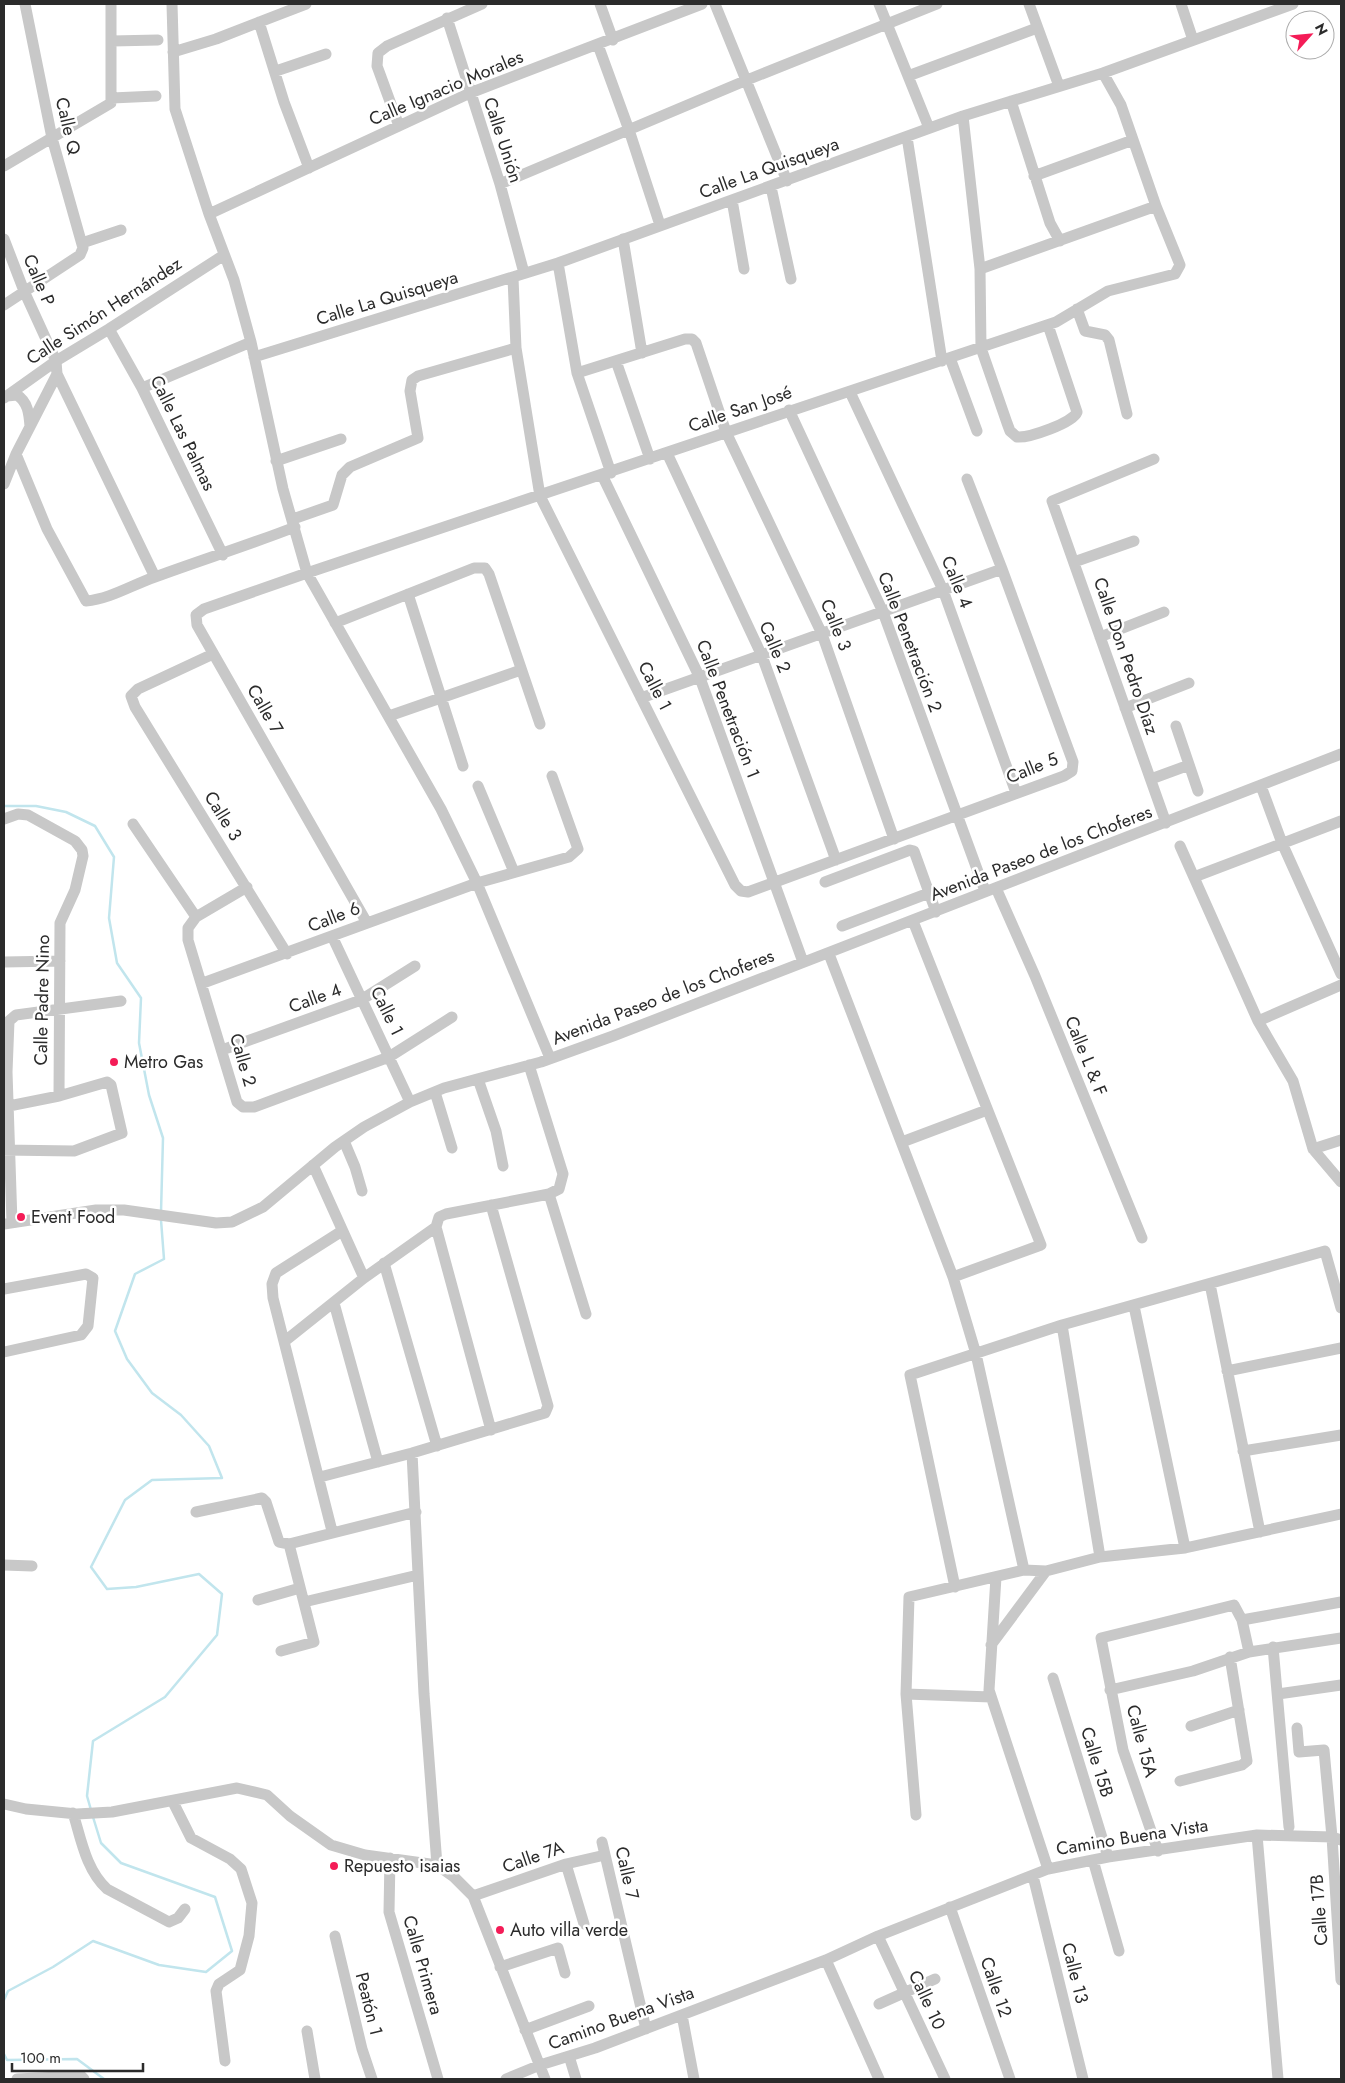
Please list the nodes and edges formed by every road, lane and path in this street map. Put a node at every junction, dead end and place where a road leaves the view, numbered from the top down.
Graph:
1 (25, 4) edge
2 (111, 4) edge
3 (172, 4) edge
4 (306, 4) edge
5 (482, 4) edge
6 (600, 4) edge
7 (702, 4) edge
8 (715, 4) edge
9 (879, 4) edge
10 (937, 4) edge
11 (1029, 4) edge
12 (1181, 4) edge
13 (1293, 4) edge
14 (447, 18) junction
15 (259, 22) junction
16 (887, 23) junction
17 (1037, 28) junction
18 (158, 40) dead end
19 (613, 40) junction
20 (1193, 40) junction
21 (112, 41) junction
22 (598, 45) junction
23 (173, 52) junction
24 (326, 54) dead end
25 (276, 72) junction
26 (1102, 73) junction
27 (908, 76) junction
28 (747, 80) junction
29 (1059, 86) junction
30 (470, 94) junction
31 (156, 96) dead end
32 (112, 98) junction
33 (1011, 101) junction
34 (963, 116) junction
35 (399, 126) junction
36 (930, 128) junction
37 (629, 130) junction
38 (907, 137) junction
39 (52, 138) junction
40 (1133, 140) junction
41 (4, 166) edge
42 (309, 168) junction
43 (1034, 176) junction
44 (787, 181) junction
45 (500, 184) junction
46 (771, 187) junction
47 (732, 200) junction
48 (1156, 206) junction
49 (209, 214) junction
50 (660, 225) junction
51 (121, 230) dead end
52 (4, 239) edge
53 (623, 239) junction
54 (1060, 241) junction
55 (82, 243) junction
56 (224, 255) junction
57 (558, 263) junction
58 (744, 269) dead end
59 (980, 269) junction
60 (524, 273) junction
61 (512, 278) junction
62 (791, 279) dead end
63 (24, 291) junction
64 (4, 304) edge
65 (1077, 309) junction
66 (1048, 325) junction
67 (109, 329) junction
68 (251, 342) junction
69 (516, 348) junction
70 (981, 348) junction
71 (642, 353) junction
72 (254, 357) junction
73 (946, 359) junction
74 (56, 361) junction
75 (616, 361) junction
76 (57, 374) junction
77 (577, 374) junction
78 (142, 388) junction
79 (850, 392) junction
80 (5, 397) edge
81 (789, 410) junction
82 (1127, 414) dead end
83 (30, 427) junction
84 (977, 431) dead end
85 (726, 432) junction
86 (341, 439) dead end
87 (668, 453) junction
88 (16, 454) junction
89 (650, 459) junction
90 (1154, 460) dead end
91 (276, 461) junction
92 (606, 474) junction
93 (966, 479) dead end
94 (4, 484) edge
95 (540, 496) junction
96 (294, 523) junction
97 (1134, 541) dead end
98 (223, 555) junction
99 (1074, 562) junction
100 (1002, 568) junction
101 (307, 573) junction
102 (155, 577) junction
103 (942, 590) junction
104 (408, 594) junction
105 (883, 612) junction
106 (1164, 612) dead end
107 (335, 623) junction
108 (822, 634) junction
109 (1100, 637) junction
110 (213, 654) junction
111 (762, 656) junction
112 (521, 670) junction
113 (700, 678) junction
114 (1188, 683) dead end
115 (441, 698) junction
116 (641, 698) junction
117 (1125, 708) junction
118 (389, 716) junction
119 (540, 724) dead end
120 (1176, 726) dead end
121 (1341, 754) edge
122 (1190, 765) junction
123 (463, 766) dead end
124 (552, 776) dead end
125 (1151, 779) junction
126 (478, 786) dead end
127 (1261, 786) junction
128 (1198, 791) dead end
129 (1016, 793) junction
130 (956, 816) junction
131 (4, 818) edge
132 (1341, 821) edge
133 (1166, 823) junction
134 (133, 824) dead end
135 (894, 839) junction
136 (1282, 843) junction
137 (1180, 846) dead end
138 (836, 860) junction
139 (514, 872) junction
140 (1194, 877) junction
141 (774, 882) junction
142 (825, 882) dead end
143 (477, 883) junction
144 (247, 886) junction
145 (990, 890) junction
146 (741, 891) joint
147 (929, 893) junction
148 (936, 912) junction
149 (196, 917) junction
150 (913, 921) junction
151 (367, 923) junction
152 (842, 926) dead end
153 (332, 936) junction
154 (287, 954) junction
155 (829, 954) junction
156 (60, 961) junction
157 (4, 962) edge
158 (803, 962) junction
159 (415, 966) dead end
160 (1341, 974) edge
161 (203, 983) junction
162 (1341, 985) edge
163 (362, 1000) junction
164 (121, 1001) dead end
165 (58, 1010) junction
166 (452, 1017) dead end
167 (1258, 1021) junction
168 (222, 1050) junction
169 (389, 1057) junction
170 (550, 1058) junction
171 (529, 1065) junction
172 (5, 1072) edge
173 (478, 1079) junction
174 (435, 1092) junction
175 (59, 1096) junction
176 (410, 1102) junction
177 (987, 1110) junction
178 (7, 1111) edge
179 (1341, 1140) edge
180 (344, 1141) junction
181 (902, 1142) junction
182 (452, 1148) dead end
183 (1313, 1149) junction
184 (6, 1150) edge
185 (313, 1165) junction
186 (503, 1166) dead end
187 (1341, 1182) edge
188 (362, 1191) dead end
189 (548, 1194) junction
190 (491, 1205) junction
191 (8, 1223) edge
192 (436, 1227) junction
193 (342, 1231) junction
194 (1142, 1238) dead end
195 (384, 1263) junction
196 (953, 1277) junction
197 (364, 1278) junction
198 (1210, 1284) junction
199 (4, 1289) edge
200 (334, 1302) junction
201 (1134, 1306) junction
202 (1341, 1308) edge
203 (586, 1314) dead end
204 (1062, 1325) junction
205 (285, 1341) junction
206 (1341, 1348) edge
207 (4, 1352) edge
208 (976, 1354) junction
209 (1227, 1372) junction
210 (492, 1430) junction
211 (1341, 1435) edge
212 (437, 1446) junction
213 (1244, 1451) junction
214 (412, 1453) junction
215 (378, 1462) junction
216 (320, 1477) junction
217 (196, 1512) dead end
218 (416, 1512) junction
219 (1341, 1514) edge
220 (332, 1532) junction
221 (1260, 1532) junction
222 (289, 1544) junction
223 (1185, 1548) junction
224 (1100, 1557) junction
225 (4, 1565) edge
226 (32, 1566) dead end
227 (1024, 1570) junction
228 (1046, 1571) junction
229 (418, 1575) junction
230 (996, 1577) junction
231 (955, 1587) junction
232 (300, 1588) junction
233 (258, 1600) dead end
234 (304, 1602) junction
235 (1341, 1602) edge
236 (1242, 1620) junction
237 (1341, 1638) edge
238 (991, 1645) junction
239 (1273, 1647) junction
240 (282, 1651) dead end
241 (1249, 1652) junction
242 (1230, 1657) junction
243 (1053, 1678) dead end
244 (1341, 1685) edge
245 (1110, 1690) junction
246 (906, 1694) junction
247 (1278, 1694) junction
248 (991, 1697) junction
249 (1239, 1710) junction
250 (1190, 1726) dead end
251 (1297, 1728) dead end
252 (1180, 1781) dead end
253 (173, 1802) junction
254 (4, 1804) edge
255 (75, 1814) junction
256 (916, 1815) dead end
257 (1288, 1827) dead end
258 (1257, 1835) junction
259 (1337, 1839) edge
260 (602, 1842) dead end
261 (1158, 1851) junction
262 (605, 1855) junction
263 (1108, 1857) junction
264 (390, 1858) junction
265 (1093, 1860) junction
266 (566, 1864) junction
267 (437, 1865) junction
268 (1048, 1869) junction
269 (1033, 1876) junction
270 (474, 1896) junction
271 (950, 1907) junction
272 (185, 1909) dead end
273 (584, 1924) dead end
274 (335, 1936) dead end
275 (878, 1936) junction
276 (1119, 1952) dead end
277 (826, 1960) junction
278 (500, 1967) junction
279 (564, 1973) dead end
280 (935, 1980) dead end
281 (1341, 1980) edge
282 (904, 1993) junction
283 (879, 2004) dead end
284 (589, 2006) dead end
285 (682, 2015) junction
286 (646, 2029) junction
287 (525, 2030) junction
288 (307, 2031) dead end
289 (569, 2056) junction
290 (225, 2061) dead end
291 (540, 2065) junction
292 (81, 2077) edge
293 (17, 2079) edge
294 (315, 2079) edge
295 (372, 2079) edge
296 (438, 2079) edge
297 (506, 2079) edge
298 (545, 2079) edge
299 (576, 2079) edge
300 (694, 2079) edge
301 (879, 2079) edge
302 (944, 2079) edge
303 (1010, 2079) edge
304 (1082, 2079) edge
305 (1278, 2079) edge

1 - 39 street, Calle Q
2 - 21 street
3 - 23 street
4 - 15 street
5 - 14 street
6 - 19 street
7 - 19 street, Calle Ignacio Morales
8 - 28 street
9 - 16 street
10 - 16 street
11 - 17 street
12 - 20 street
13 - 20 street, Calle La Quisqueya
14 - 30 street, Calle Unión
14 - 35 street
15 - 23 street
15 - 25 street
16 - 27 street
16 - 28 street
17 - 27 street
17 - 29 street
18 - 21 street
19 - 22 street, Calle Ignacio Morales
20 - 26 street, Calle La Quisqueya
21 - 32 street
22 - 30 street, Calle Ignacio Morales
22 - 37 street
23 - 49 street
24 - 25 street
25 - 42 street
26 - 29 street, Calle La Quisqueya
26 - 40 street
27 - 36 street
28 - 37 street
28 - 44 street
29 - 33 street, Calle La Quisqueya
30 - 35 street, Calle Ignacio Morales
30 - 45 street, Calle Unión
31 - 32 street
32 - 39 street
33 - 34 street, Calle La Quisqueya
33 - 43 street
34 - 36 street, Calle La Quisqueya
34 - 59 street
35 - 42 street, Calle Ignacio Morales
36 - 38 street, Calle La Quisqueya
37 - 45 street
37 - 50 street
38 - 44 street, Calle La Quisqueya
38 - 73 street
39 - 41 street
39 - 55 street, Calle Q
40 - 43 street
40 - 48 street
42 - 49 street, Calle Ignacio Morales
43 - 54 street
44 - 46 street, Calle La Quisqueya
45 - 60 street, Calle Unión
46 - 47 street, Calle La Quisqueya
46 - 62 street
47 - 50 street, Calle La Quisqueya
47 - 58 street
48 - 54 street
48 - 65 street, Calle San José
49 - 56 street
50 - 53 street, Calle La Quisqueya
51 - 55 street
52 - 63 street, Calle P
53 - 57 street, Calle La Quisqueya
53 - 71 street
54 - 59 street
55 - 63 street, Calle Q
56 - 67 street, Calle Simón Hernández
56 - 68 street
57 - 60 street, Calle La Quisqueya
57 - 77 street, Calle Penetración 1
59 - 70 street
60 - 61 street, Calle La Quisqueya
61 - 69 street
61 - 72 street, Calle La Quisqueya
63 - 64 street
63 - 74 street, Calle P
65 - 66 street, Calle San José
65 - 82 street
66 - 70 street, Calle San José
66 - 70 street
67 - 74 street, Calle Simón Hernández
67 - 78 street, Calle Las Palmas
68 - 72 street
68 - 78 street
69 - 95 street
69 - 96 street
70 - 73 street, Calle San José
71 - 75 street
71 - 85 street, Calle 3
72 - 91 street
73 - 79 street, Calle San José
73 - 84 street
74 - 76 street
74 - 80 street, Calle Simón Hernández
75 - 77 street
75 - 89 street
76 - 83 street
76 - 102 street
77 - 92 street, Calle Penetración 1
78 - 98 street, Calle Las Palmas
79 - 81 street, Calle San José
79 - 103 street, Calle 4
80 - 83 street
81 - 85 street, Calle San José
81 - 105 street, Calle Penetración 2
83 - 88 street
85 - 87 street, Calle San José
85 - 108 street, Calle 3
86 - 91 street
87 - 89 street, Calle San José
87 - 111 street, Calle 2
88 - 94 street
88 - 102 street
89 - 92 street, Calle San José
90 - 99 street, Calle Don Pedro Díaz
91 - 96 street
92 - 95 street, Calle San José
92 - 113 street, Calle Penetración 1
93 - 100 street, Calle 5
95 - 101 street, Calle San José
95 - 116 street, Calle 1
96 - 98 street
96 - 101 street
97 - 99 street
98 - 102 street
99 - 109 street, Calle Don Pedro Díaz
100 - 103 street
100 - 129 street, Calle 5
101 - 107 street
101 - 110 street, Calle 7
103 - 105 street
103 - 129 street, Calle 4
104 - 107 street
104 - 112 street
104 - 115 street
105 - 108 street
105 - 130 street, Calle Penetración 2
106 - 109 street
107 - 118 street
108 - 111 street
108 - 135 street, Calle 3
109 - 117 street, Calle Don Pedro Díaz
110 - 144 street, Calle 3
110 - 151 street, Calle 7
111 - 113 street
111 - 138 street, Calle 2
112 - 115 street
112 - 119 street
113 - 116 street
113 - 141 street, Calle Penetración 1
114 - 117 street
115 - 118 street
115 - 123 street
116 - 146 street, Calle 1
117 - 125 street, Calle Don Pedro Díaz
118 - 143 street
120 - 122 street
121 - 127 street, Avenida Paseo de los Choferes
122 - 125 street
122 - 128 street
124 - 139 street, Calle 6
125 - 133 street, Calle Don Pedro Díaz
126 - 139 street
127 - 133 street, Avenida Paseo de los Choferes
127 - 136 street
129 - 130 street, Calle 5
130 - 135 street, Calle 5
130 - 145 street, Calle Penetración 2
131 - 156 street, Calle Padre Nino
132 - 136 street
133 - 145 street, Avenida Paseo de los Choferes
134 - 149 street
135 - 138 street, Calle 5
136 - 140 street
136 - 160 street
137 - 140 street
138 - 141 street, Calle 5
139 - 143 street, Calle 6
140 - 167 street
141 - 146 street, Calle 5
141 - 158 street, Calle Penetración 1
142 - 147 street
143 - 151 street, Calle 6
143 - 170 street
144 - 149 street
144 - 154 street, Calle 3
145 - 148 street, Avenida Paseo de los Choferes
145 - 194 street, Calle L & F
147 - 148 street
147 - 152 street
148 - 150 street, Avenida Paseo de los Choferes
149 - 161 street, Calle 2
150 - 155 street, Avenida Paseo de los Choferes
150 - 177 street
151 - 153 street, Calle 6
153 - 154 street, Calle 6
153 - 163 street, Calle 1
154 - 161 street, Calle 6
155 - 158 street, Avenida Paseo de los Choferes
155 - 181 street
156 - 157 street
156 - 165 street, Calle Padre Nino
158 - 170 street, Avenida Paseo de los Choferes
159 - 163 street, Calle 4
161 - 168 street, Calle 2
162 - 167 street
163 - 168 street, Calle 4
163 - 169 street, Calle 1
164 - 165 street
165 - 172 street
165 - 175 street, Calle Padre Nino
166 - 169 street, Calle 2
167 - 183 street
168 - 169 street, Calle 2
169 - 176 street, Calle 1
170 - 171 street, Avenida Paseo de los Choferes
171 - 173 street, Avenida Paseo de los Choferes
171 - 189 street
172 - 178 street
173 - 174 street, Avenida Paseo de los Choferes
173 - 186 street
174 - 176 street, Avenida Paseo de los Choferes
174 - 182 street
175 - 178 street
175 - 184 street
176 - 180 street, Avenida Paseo de los Choferes
177 - 181 street
177 - 196 street
178 - 184 street
179 - 183 street
180 - 185 street, Avenida Paseo de los Choferes
180 - 188 street
181 - 196 street
183 - 187 street
184 - 191 street
185 - 191 street, Avenida Paseo de los Choferes
185 - 193 street
189 - 190 street
189 - 203 street
190 - 192 street
190 - 210 street
192 - 195 street
192 - 210 street
193 - 197 street
193 - 205 street
195 - 197 street
195 - 212 street
196 - 208 street
197 - 200 street
198 - 201 street
198 - 202 street
198 - 209 street
199 - 207 street
200 - 205 street
200 - 215 street
201 - 204 street
201 - 223 street
204 - 208 street
204 - 224 street
205 - 216 street
206 - 209 street
208 - 227 street
208 - 231 street
209 - 213 street
210 - 212 street
211 - 213 street
212 - 214 street
213 - 221 street
214 - 215 street
214 - 218 street
215 - 216 street
216 - 220 street
217 - 222 street
218 - 220 street
218 - 229 street
219 - 221 street
220 - 222 street
221 - 223 street
222 - 232 street
223 - 224 street
224 - 228 street
225 - 226 street
227 - 228 street
227 - 230 street
228 - 238 street
229 - 234 street
229 - 267 street
230 - 231 street
230 - 238 street
231 - 246 street
232 - 233 street
232 - 234 street
234 - 240 street
235 - 236 street
236 - 241 street
236 - 245 street, Calle 15A
237 - 239 street
238 - 248 street
239 - 241 street
239 - 247 street
241 - 242 street
242 - 245 street
242 - 249 street
243 - 263 street, Calle 15B
244 - 247 street
245 - 261 street, Calle 15A
246 - 248 street
246 - 256 street
247 - 257 street
248 - 268 street
249 - 250 street
249 - 252 street
251 - 259 street, Calle 17B
253 - 255 street, Camino Buena Vista
253 - 264 street, Camino Buena Vista
253 - 290 street
254 - 255 street, Camino Buena Vista
255 - 272 street
258 - 259 street, Camino Buena Vista
258 - 261 street, Camino Buena Vista
258 - 305 street
259 - 281 street, Calle 17B
260 - 262 street, Calle 7
261 - 263 street, Camino Buena Vista
262 - 266 street, Calle 7A
262 - 286 street, Calle 7
263 - 265 street, Camino Buena Vista
264 - 267 street, Camino Buena Vista
264 - 296 street, Calle Primera
265 - 268 street, Camino Buena Vista
265 - 276 street
266 - 270 street, Calle 7A
266 - 273 street
267 - 270 street, Camino Buena Vista
268 - 269 street, Camino Buena Vista
269 - 271 street, Camino Buena Vista
269 - 304 street, Calle 13
270 - 278 street, Camino Buena Vista
271 - 275 street, Camino Buena Vista
271 - 303 street, Calle 12
274 - 295 street, Peatón 1
275 - 277 street, Camino Buena Vista
275 - 282 street, Calle 10
277 - 285 street, Camino Buena Vista
277 - 301 street
278 - 279 street
278 - 287 street, Camino Buena Vista
280 - 282 street
282 - 283 street
282 - 302 street, Calle 10
284 - 287 street
285 - 286 street, Camino Buena Vista
285 - 300 street
286 - 289 street, Camino Buena Vista
287 - 291 street, Camino Buena Vista
288 - 294 street
289 - 291 street, Camino Buena Vista
289 - 299 street
291 - 297 street
291 - 298 street
292 - 293 street

